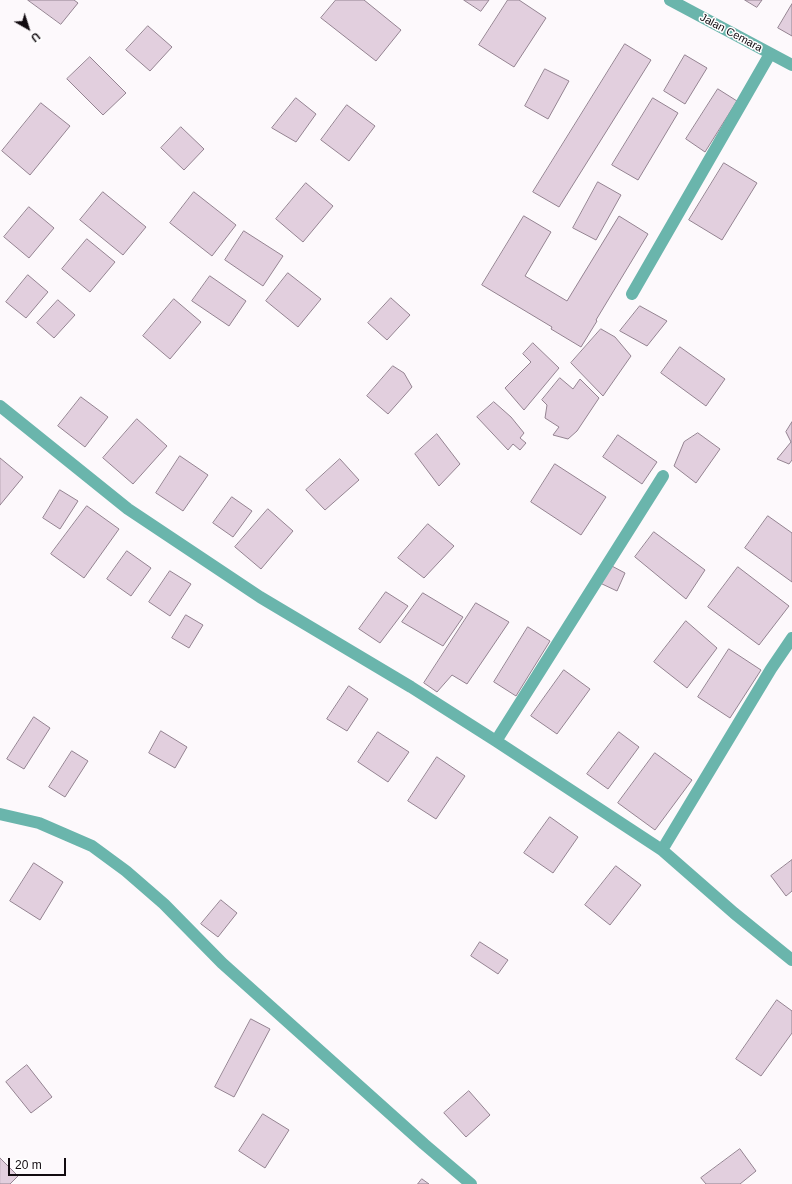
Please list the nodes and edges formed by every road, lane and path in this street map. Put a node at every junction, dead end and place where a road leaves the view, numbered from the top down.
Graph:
1 (670, 0) edge
2 (770, 54) junction
3 (792, 64) edge
4 (632, 294) dead end
5 (0, 406) edge
6 (662, 476) dead end
7 (792, 638) edge
8 (496, 741) junction
9 (0, 814) edge
10 (662, 850) junction
11 (792, 960) edge
12 (471, 1184) edge

1 - 2 street, Jalan Cemara
2 - 3 street, Jalan Cemara
2 - 4 street
5 - 8 street
6 - 8 street
7 - 10 street
8 - 10 street
9 - 12 street
10 - 11 street

